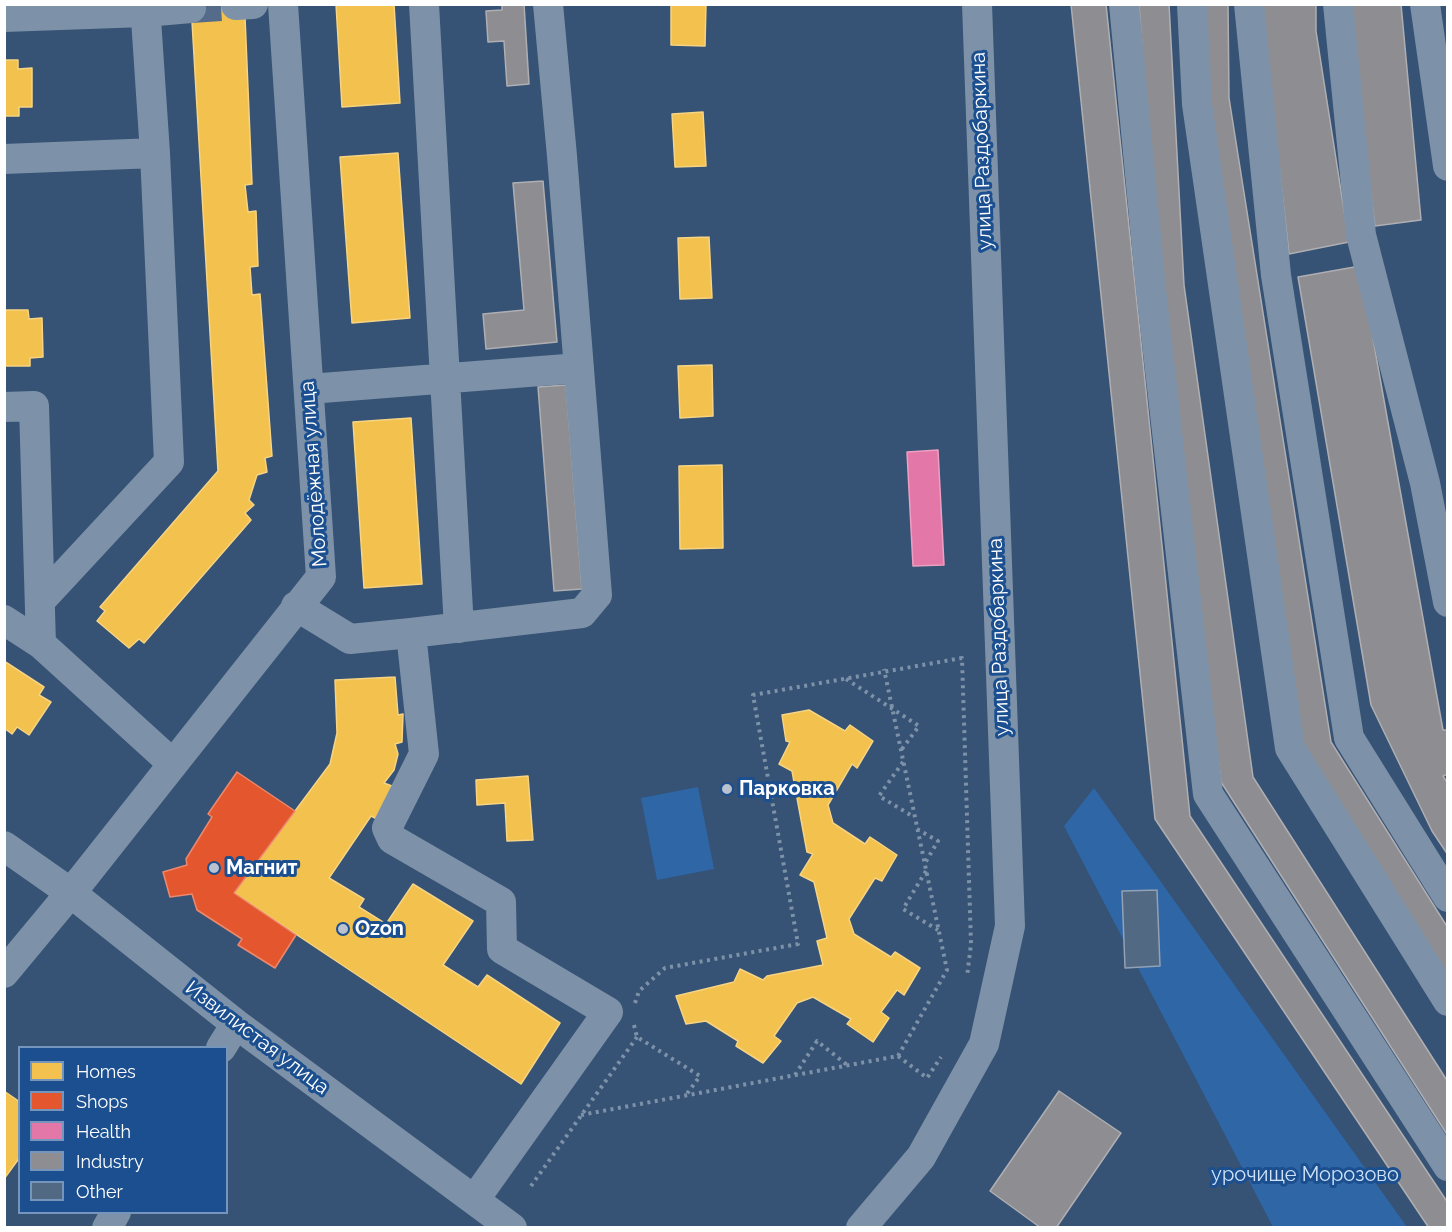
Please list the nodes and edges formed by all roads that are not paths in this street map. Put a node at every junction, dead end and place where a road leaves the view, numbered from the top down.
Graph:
1 (283, 4) edge
2 (424, 4) edge
3 (548, 4) edge
4 (977, 4) edge
5 (1124, 4) edge
6 (1192, 4) edge
7 (1249, 4) edge
8 (1338, 4) edge
9 (1425, 4) edge
10 (145, 8) edge
11 (191, 8) dead end
12 (4, 17) edge
13 (154, 153) junction
14 (4, 159) edge
15 (1448, 166) edge
16 (579, 368) junction
17 (444, 378) junction
18 (309, 389) junction
19 (4, 407) edge
20 (1436, 484) edge
21 (40, 601) junction
22 (1448, 602) edge
23 (296, 606) junction
24 (4, 620) edge
25 (459, 628) junction
26 (411, 633) junction
27 (41, 644) junction
28 (173, 764) junction
29 (4, 846) edge
30 (74, 896) junction
31 (1448, 897) edge
32 (4, 973) edge
33 (1448, 1001) edge
34 (228, 1036) edge
35 (1448, 1166) edge
36 (475, 1199) junction
37 (115, 1214) edge
38 (872, 1224) edge
39 (107, 1227) edge
40 (512, 1227) edge

1 - 18 street, Молодёжная улица
2 - 17 street
3 - 16 street
4 - 38 street, улица Раздобаркина
5 - 35 street
6 - 33 street
7 - 31 street
8 - 20 street
9 - 15 street
10 - 11 street
10 - 12 street
10 - 13 street
13 - 14 street
13 - 21 street
16 - 17 street
16 - 25 street
17 - 18 street
17 - 25 street
18 - 23 street, Молодёжная улица
19 - 21 street
20 - 22 street
21 - 27 street
23 - 26 street
23 - 28 street, Молодёжная улица
24 - 27 street
25 - 26 street
26 - 36 street
27 - 28 street
28 - 30 street, Молодёжная улица
29 - 30 street, Извилистая улица
30 - 32 street, Молодёжная улица
30 - 34 street, Извилистая улица
34 - 36 street, Извилистая улица
36 - 40 street, Извилистая улица
37 - 39 street

